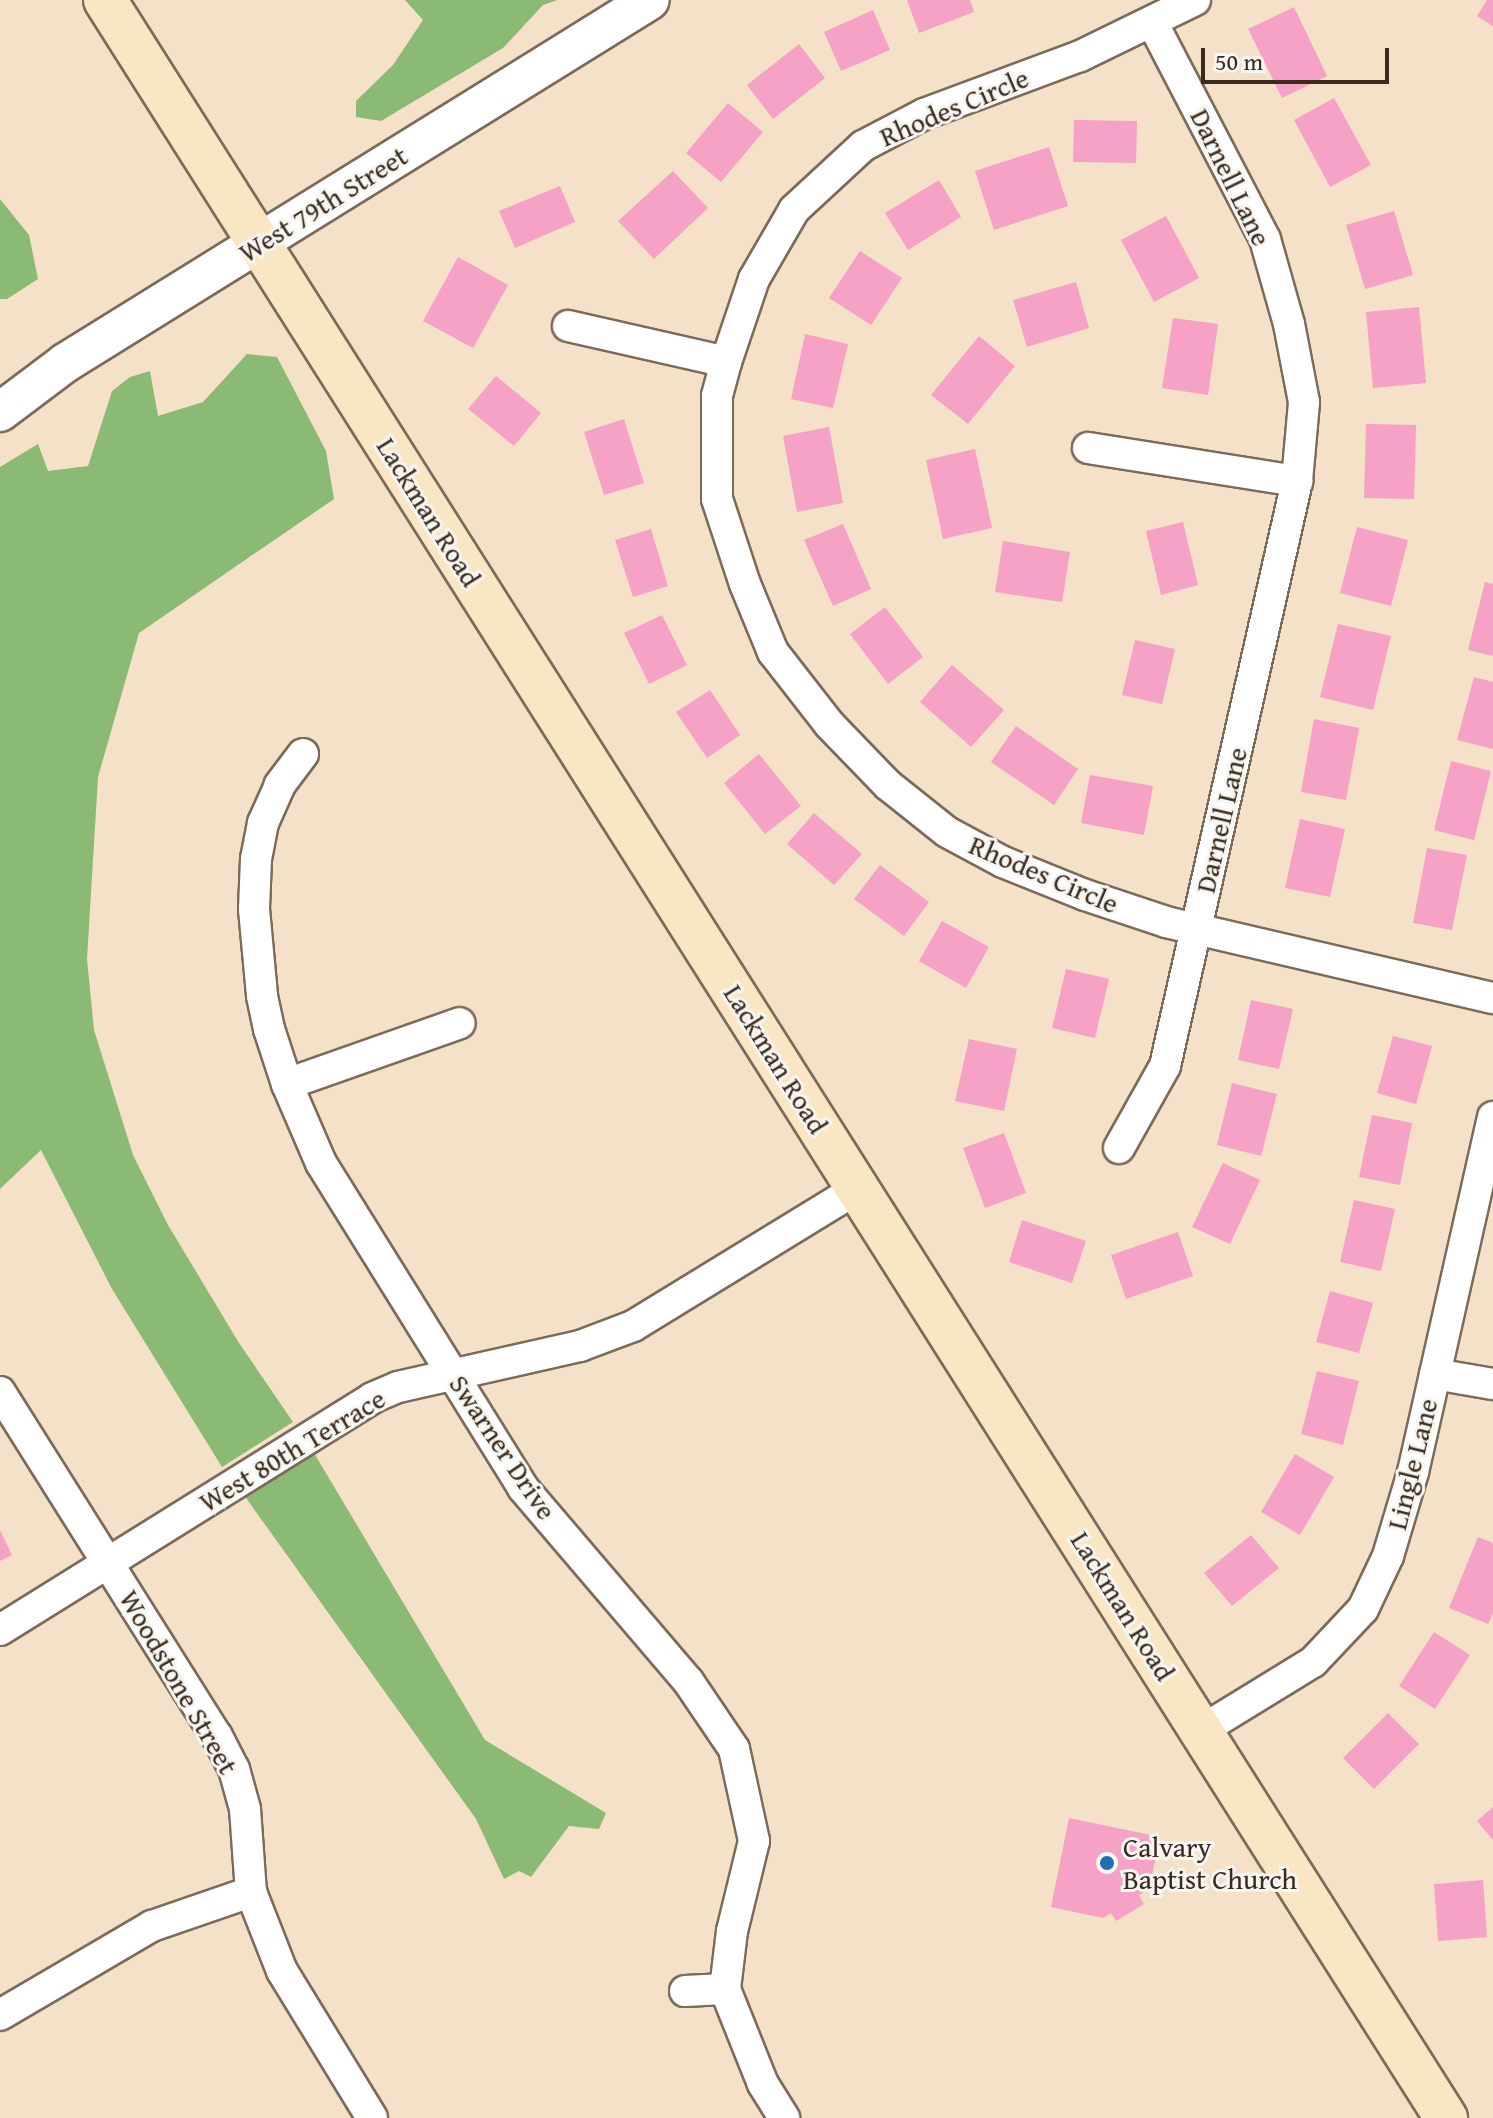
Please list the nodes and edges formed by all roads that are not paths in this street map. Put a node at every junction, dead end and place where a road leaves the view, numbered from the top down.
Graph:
1 (105, 0) edge
2 (650, 0) edge
3 (1195, 0) edge
4 (1152, 22) junction
5 (259, 244) junction
6 (568, 326) dead end
7 (726, 362) junction
8 (0, 412) edge
9 (1088, 448) dead end
10 (1297, 481) junction
11 (303, 754) dead end
12 (1197, 929) junction
13 (1493, 998) edge
14 (460, 1023) dead end
15 (287, 1084) junction
16 (1493, 1117) edge
17 (1119, 1148) dead end
18 (858, 1188) junction
19 (453, 1374) junction
20 (1435, 1374) junction
21 (1493, 1384) edge
22 (0, 1392) edge
23 (108, 1563) junction
24 (0, 1630) edge
25 (1202, 1730) junction
26 (251, 1892) junction
27 (725, 1989) junction
28 (685, 1991) dead end
29 (0, 2015) edge
30 (372, 2118) edge
31 (784, 2118) edge
32 (1446, 2118) edge

1 - 5 main road, Lackman Road
2 - 5 street, West 79th Street
3 - 4 street, Rhodes Circle
4 - 7 street, Rhodes Circle
4 - 10 street, Darnell Lane
5 - 8 street, West 79th Street
5 - 18 main road, Lackman Road
6 - 7 street
7 - 12 street, Rhodes Circle
9 - 10 street
10 - 12 street, Darnell Lane
11 - 15 street, Swarner Drive
12 - 13 street, Rhodes Circle
12 - 17 street, Darnell Lane
14 - 15 street
15 - 19 street, Swarner Drive
16 - 20 street, Lingle Lane
18 - 19 street, West 80th Terrace
18 - 25 main road, Lackman Road
19 - 23 street, West 80th Terrace
19 - 27 street, Swarner Drive
20 - 21 street
20 - 25 street, Lingle Lane
22 - 23 street, Woodstone Street
23 - 24 street, West 80th Terrace
23 - 26 street, Woodstone Street
25 - 32 main road, Lackman Road
26 - 29 street
26 - 30 street, Woodstone Street
27 - 28 street
27 - 31 street, Swarner Drive

